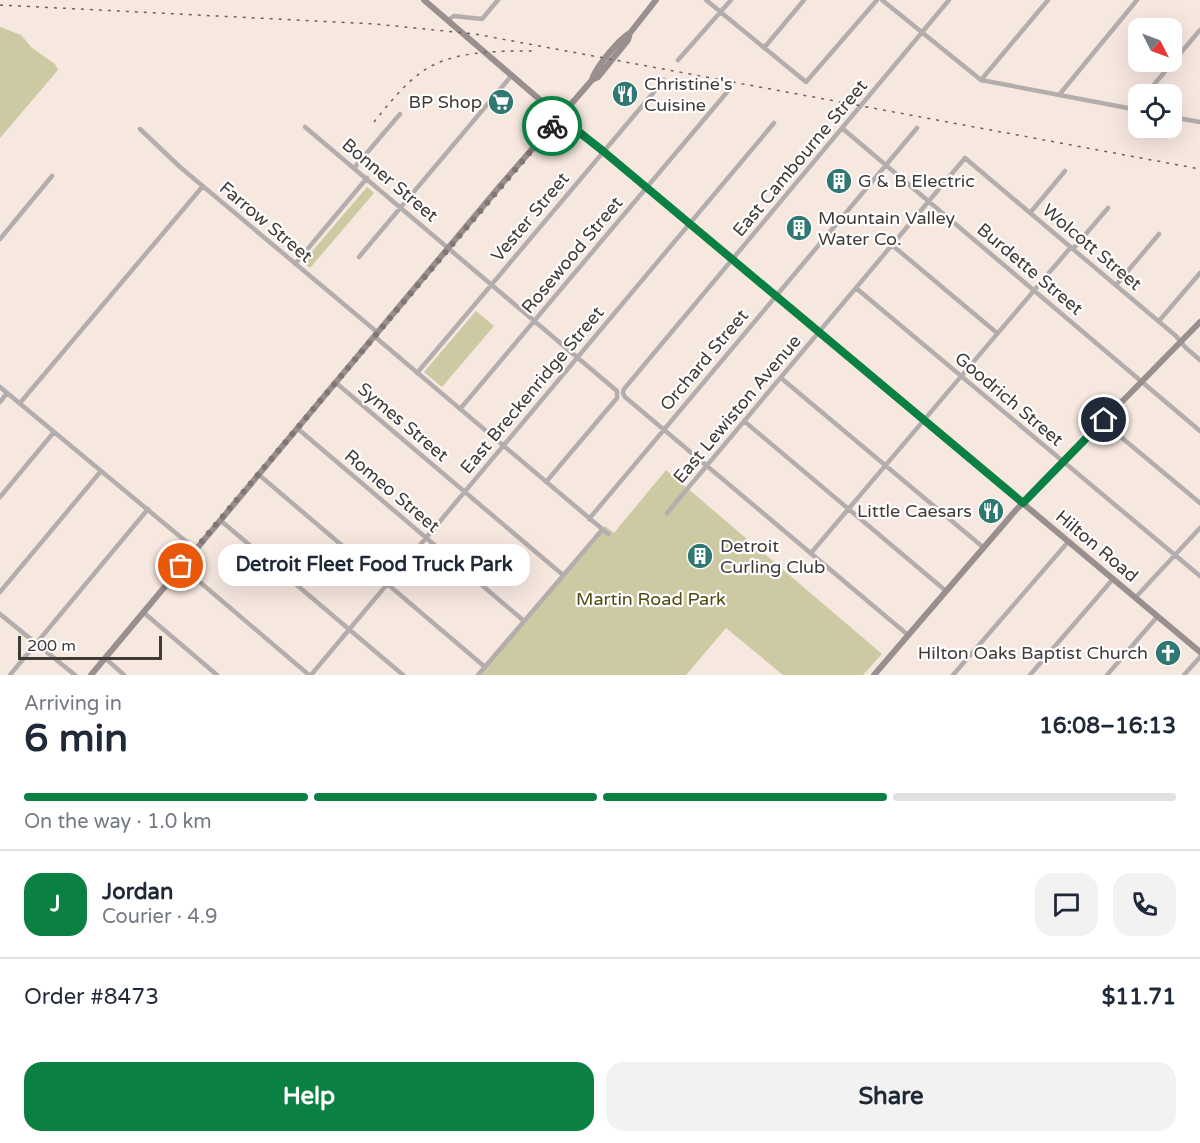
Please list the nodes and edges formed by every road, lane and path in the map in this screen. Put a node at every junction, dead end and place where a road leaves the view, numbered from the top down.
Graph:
1 (424, 0) edge
2 (498, 0) edge
3 (656, 0) edge
4 (706, 0) edge
5 (730, 0) edge
6 (804, 0) edge
7 (877, 0) edge
8 (882, 0) edge
9 (950, 0) edge
10 (1048, 0) edge
11 (1137, 0) edge
12 (720, 12) junction
13 (448, 20) junction
14 (1200, 30) edge
15 (922, 33) junction
16 (764, 48) junction
17 (678, 60) dead end
18 (512, 75) junction
19 (664, 80) dead end
20 (981, 80) junction
21 (1154, 84) edge
22 (728, 91) dead end
23 (1059, 95) junction
24 (1128, 108) edge
25 (400, 114) dead end
26 (560, 117) junction
27 (1182, 119) edge
28 (1200, 122) edge
29 (774, 123) dead end
30 (305, 127) dead end
31 (917, 128) dead end
32 (140, 129) dead end
33 (842, 129) junction
34 (603, 151) junction
35 (965, 158) joint
36 (886, 165) junction
37 (354, 168) junction
38 (1065, 171) dead end
39 (52, 176) dead end
40 (367, 178) junction
41 (203, 186) junction
42 (646, 187) junction
43 (929, 201) junction
44 (401, 207) junction
45 (1108, 208) dead end
46 (1030, 213) junction
47 (689, 224) junction
48 (1159, 234) dead end
49 (0, 239) edge
50 (892, 244) junction
51 (448, 247) junction
52 (1072, 248) junction
53 (359, 257) dead end
54 (732, 260) junction
55 (295, 264) junction
56 (1200, 273) edge
57 (491, 285) junction
58 (1116, 285) junction
59 (856, 288) junction
60 (1034, 290) junction
61 (776, 296) junction
62 (534, 321) junction
63 (1159, 321) junction
64 (1200, 322) edge
65 (819, 332) junction
66 (997, 333) junction
67 (375, 334) junction
68 (1180, 342) junction
69 (577, 357) junction
70 (1200, 360) edge
71 (417, 373) junction
72 (961, 376) junction
73 (781, 378) junction
74 (1142, 381) junction
75 (335, 382) junction
76 (0, 387) edge
77 (8, 393) junction
78 (0, 402) edge
79 (20, 404) junction
80 (460, 409) junction
81 (924, 420) junction
82 (744, 421) junction
83 (1103, 422) junction
84 (297, 428) junction
85 (664, 430) junction
86 (1200, 431) edge
87 (54, 432) junction
88 (503, 446) junction
89 (1064, 462) junction
90 (885, 465) junction
91 (707, 466) junction
92 (101, 471) junction
93 (258, 474) junction
94 (546, 482) junction
95 (465, 492) junction
96 (0, 497) edge
97 (1023, 503) junction
98 (1200, 503) edge
99 (148, 509) junction
100 (848, 509) junction
101 (667, 513) dead end
102 (589, 519) junction
103 (220, 520) junction
104 (1200, 528) edge
105 (602, 530) junction
106 (608, 534) dead end
107 (426, 538) junction
108 (1068, 542) junction
109 (984, 548) junction
110 (195, 549) junction
111 (811, 554) junction
112 (1174, 555) junction
113 (181, 566) junction
114 (563, 575) junction
115 (1200, 576) edge
116 (1113, 579) junction
117 (388, 584) junction
118 (946, 591) junction
119 (0, 592) edge
120 (1135, 598) junction
121 (142, 612) junction
122 (0, 614) edge
123 (1157, 616) junction
124 (524, 621) junction
125 (349, 630) junction
126 (908, 635) junction
127 (36, 643) junction
128 (1200, 654) edge
129 (105, 658) junction
130 (485, 667) junction
131 (10, 675) edge
132 (75, 675) edge
133 (91, 675) edge
134 (124, 675) edge
135 (217, 675) edge
136 (310, 675) edge
137 (403, 675) edge
138 (478, 675) edge
139 (874, 675) edge
140 (952, 675) edge
141 (1030, 675) edge
142 (1107, 675) edge
143 (1184, 675) edge

1 - 13 street, Hilton Road
2 - 13 street
3 - 26 street
4 - 12 street
5 - 12 street
6 - 16 street
7 - 16 street
8 - 15 street
9 - 15 street, East Cambourne Street
10 - 20 street
11 - 23 street
12 - 16 street
12 - 17 street
13 - 18 street, Hilton Road
14 - 21 street
15 - 20 street
15 - 33 street, East Cambourne Street
18 - 26 street, Hilton Road
18 - 44 street
19 - 34 street, Vester Street
20 - 23 street
22 - 42 street, Rosewood Street
23 - 24 street
25 - 37 street
26 - 34 street, Hilton Road
26 - 51 street
27 - 28 street
29 - 47 street, East Breckenridge Street
30 - 37 street, Bonner Street
31 - 36 street, Orchard Street
32 - 41 street, Farrow Street
33 - 36 street, Burdette Street
33 - 54 street, East Cambourne Street
34 - 42 street, Hilton Road
34 - 57 street, Vester Street
35 - 43 street, East Lewiston Avenue
35 - 46 street, Wolcott Street
36 - 43 street, Burdette Street
36 - 61 street, Orchard Street
37 - 40 street, Bonner Street
38 - 46 street
39 - 49 street
40 - 44 street, Bonner Street
40 - 55 street
41 - 55 street, Farrow Street
41 - 79 street
42 - 47 street, Hilton Road
42 - 62 street, Rosewood Street
43 - 50 street, East Lewiston Avenue
43 - 60 street, Burdette Street
44 - 51 street, Bonner Street
44 - 53 street
45 - 52 street
46 - 52 street, Wolcott Street
47 - 54 street, Hilton Road
47 - 69 street, East Breckenridge Street
48 - 58 street
50 - 59 street, East Lewiston Avenue
50 - 66 street
51 - 57 street, Bonner Street
51 - 67 street
52 - 58 street, Wolcott Street
52 - 60 street
54 - 61 street, Hilton Road
54 - 85 street, East Cambourne Street
55 - 67 street, Farrow Street
56 - 63 street
57 - 62 street, Bonner Street
57 - 71 street, Vester Street
58 - 63 street, Wolcott Street
59 - 65 street, East Lewiston Avenue
59 - 72 street, Goodrich Street
60 - 66 street
60 - 74 street, Burdette Street
61 - 65 street, Hilton Road
61 - 85 street, Orchard Street
62 - 69 street, Bonner Street
62 - 80 street, Rosewood Street
63 - 68 street, Wolcott Street
64 - 68 street
65 - 73 street, East Lewiston Avenue
65 - 81 street, Hilton Road
66 - 72 street
67 - 71 street, Farrow Street
67 - 75 street
68 - 70 street, Wolcott Street
68 - 74 street
69 - 88 street, East Breckenridge Street
69 - 94 street, Bonner Street
71 - 80 street, Farrow Street
72 - 81 street
72 - 89 street, Goodrich Street
73 - 82 street, East Lewiston Avenue
73 - 90 street
74 - 83 street
74 - 86 street, Burdette Street
75 - 84 street
75 - 95 street, Symes Street
76 - 77 street
77 - 78 street
77 - 79 street
79 - 87 street
80 - 88 street, Farrow Street
81 - 90 street
81 - 97 street, Hilton Road
82 - 91 street, East Lewiston Avenue
82 - 100 street
83 - 89 street
83 - 98 street
84 - 93 street
84 - 107 street, Romeo Street
85 - 91 street
85 - 102 street, Orchard Street
87 - 92 street
87 - 96 street
88 - 94 street, Farrow Street
88 - 95 street, East Breckenridge Street
89 - 97 street
89 - 112 street, Goodrich Street
90 - 100 street
90 - 109 street
91 - 101 street, East Lewiston Avenue
91 - 111 street
92 - 99 street
92 - 119 street
93 - 103 street
93 - 117 street
94 - 102 street, Farrow Street
95 - 107 street, East Breckenridge Street
95 - 114 street, Symes Street
97 - 108 street, Hilton Road
97 - 109 street
99 - 110 street
99 - 127 street
100 - 111 street
100 - 118 street
102 - 105 street, Farrow Street
103 - 110 street
103 - 125 street
104 - 112 street
105 - 106 street, Farrow Street
105 - 114 street
107 - 117 street, East Breckenridge Street
107 - 124 street, Romeo Street
108 - 116 street, Hilton Road
108 - 140 street
109 - 118 street
110 - 113 street
111 - 126 street
112 - 115 street, Goodrich Street
112 - 120 street
113 - 121 street
113 - 136 street
114 - 124 street
116 - 120 street, Hilton Road
116 - 141 street
117 - 125 street, East Breckenridge Street
117 - 130 street
118 - 126 street
120 - 123 street, Hilton Road
121 - 129 street
121 - 135 street
122 - 127 street
123 - 128 street, Hilton Road
123 - 142 street
124 - 130 street
125 - 136 street, East Breckenridge Street
125 - 137 street
126 - 139 street
127 - 131 street
127 - 132 street
128 - 143 street
129 - 133 street
129 - 134 street
130 - 138 street

